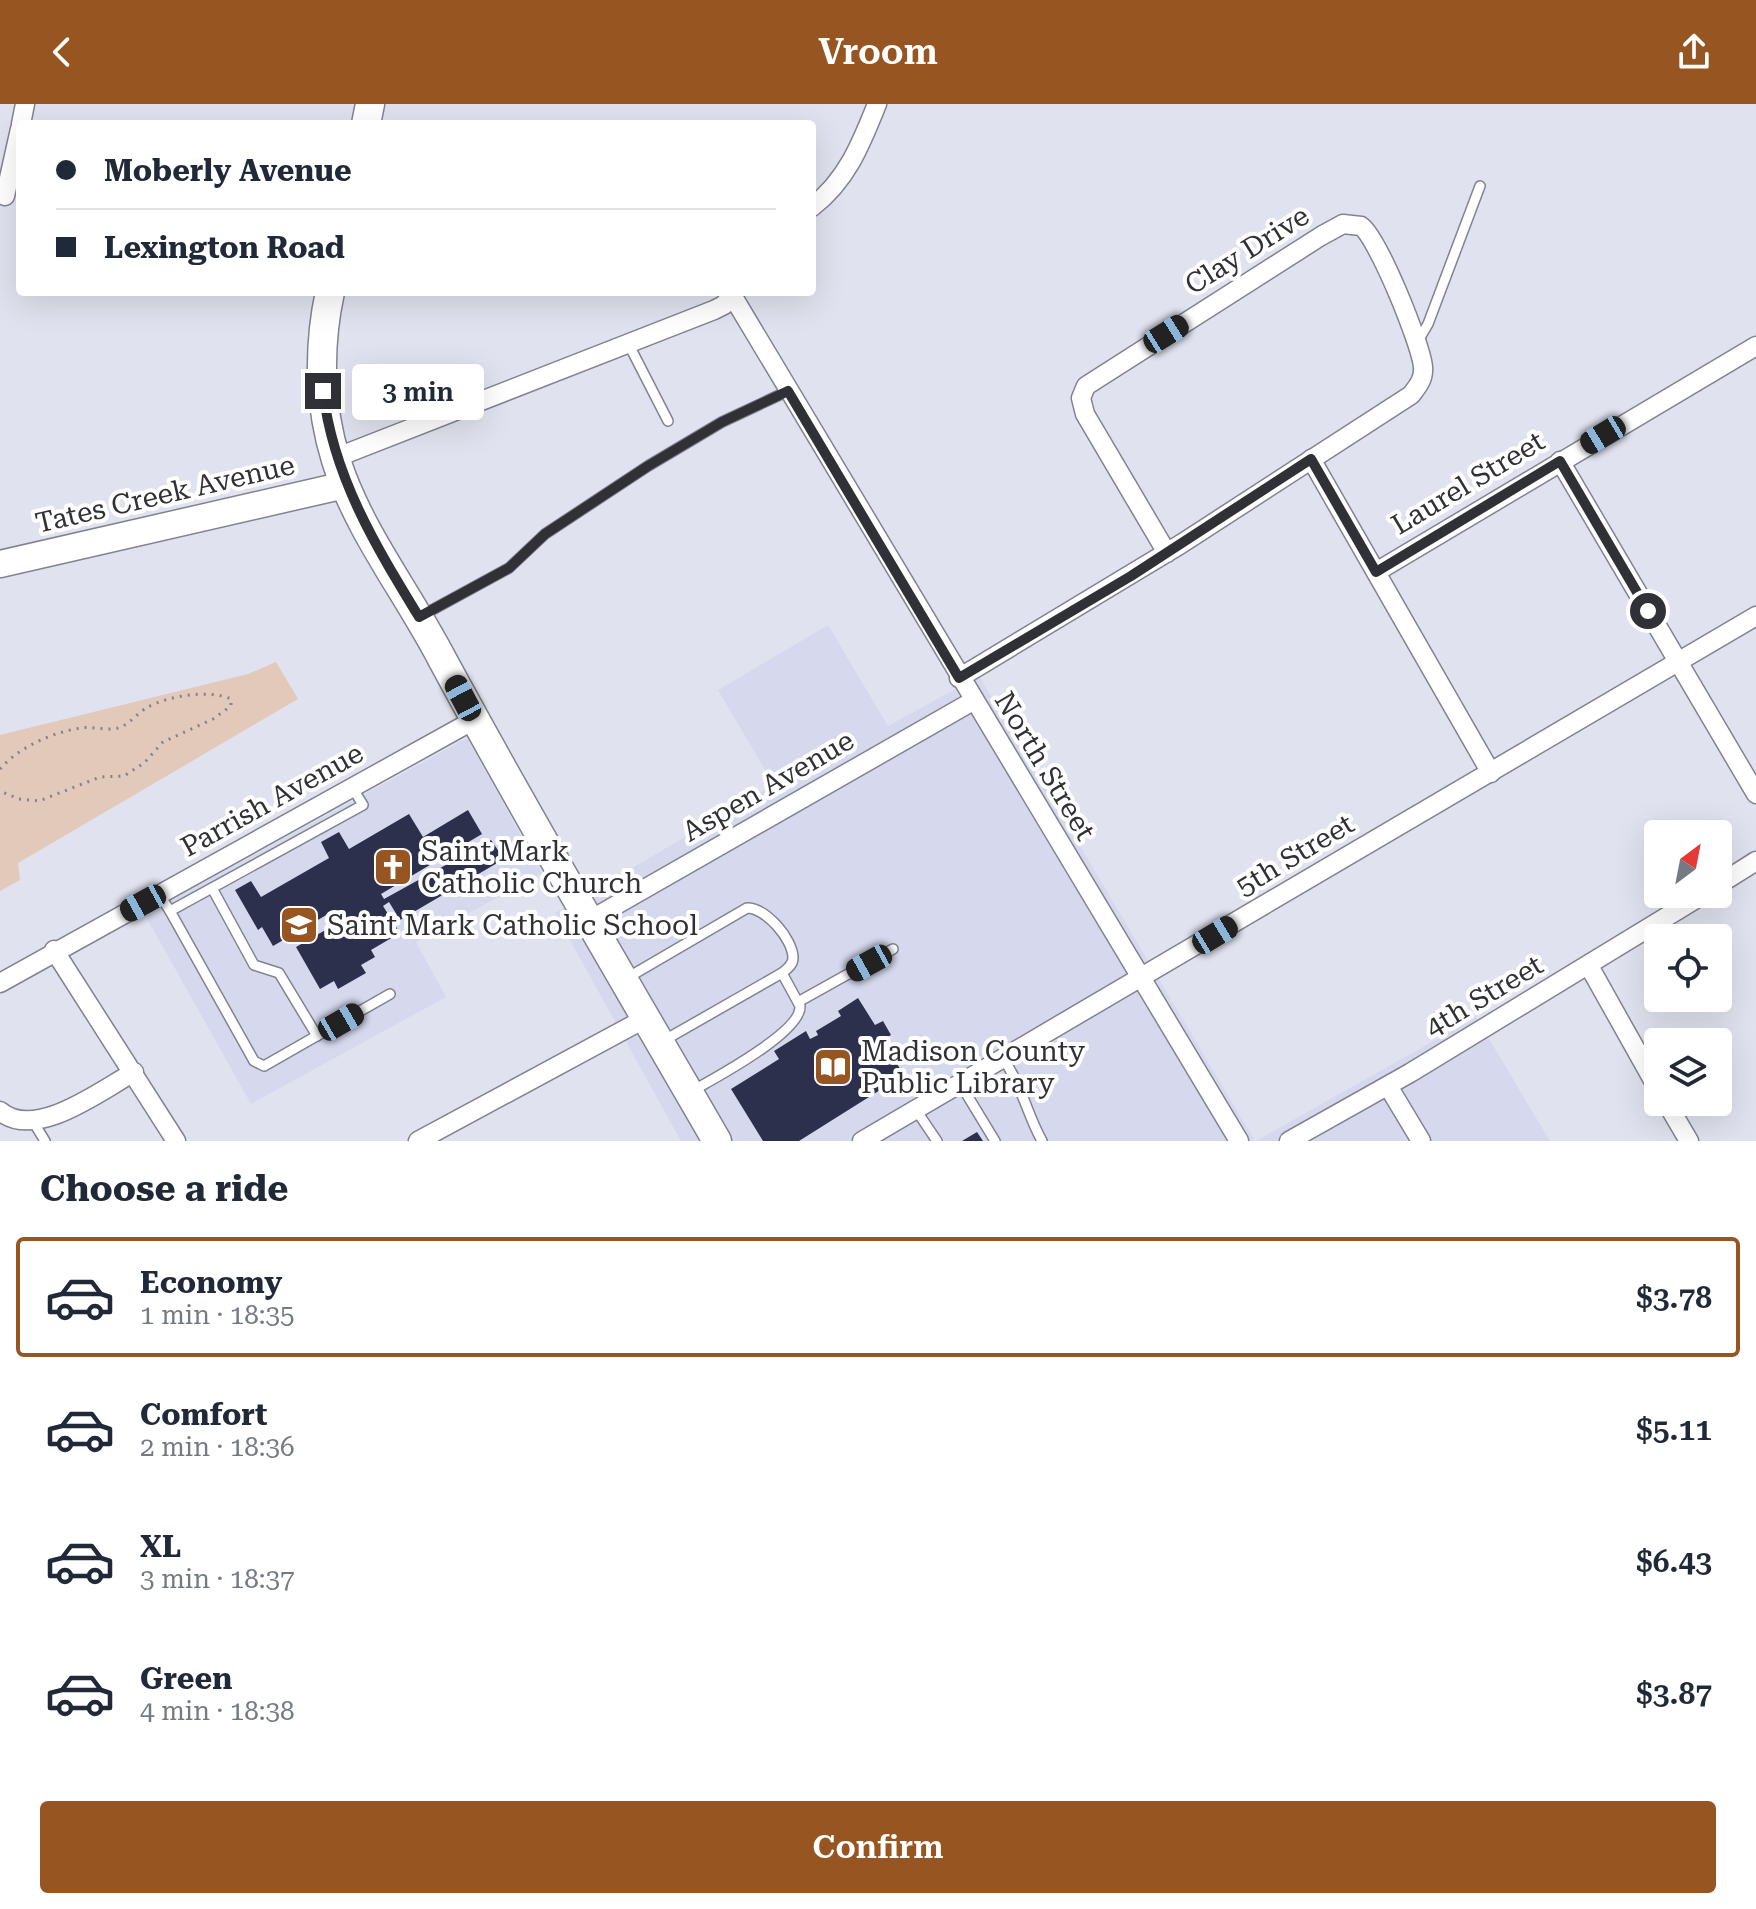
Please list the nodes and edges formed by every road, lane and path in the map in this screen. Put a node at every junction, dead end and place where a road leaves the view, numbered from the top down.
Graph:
1 (877, 104) edge
2 (16, 150) edge
3 (1480, 186) dead end
4 (8, 196) edge
5 (816, 203) edge
6 (330, 296) edge
7 (731, 296) edge
8 (734, 296) edge
9 (628, 343) junction
10 (1416, 344) junction
11 (1756, 346) edge
12 (788, 391) junction
13 (668, 421) dead end
14 (335, 458) junction
15 (1311, 459) junction
16 (1560, 461) junction
17 (345, 485) junction
18 (1167, 553) junction
19 (0, 564) edge
20 (1376, 572) junction
21 (1756, 616) edge
22 (419, 617) junction
23 (1678, 661) junction
24 (959, 678) junction
25 (973, 701) junction
26 (474, 720) junction
27 (0, 769) edge
28 (1491, 773) junction
29 (352, 787) junction
30 (0, 791) edge
31 (1756, 794) edge
32 (1756, 861) edge
33 (1732, 876) edge
34 (212, 888) junction
35 (159, 894) junction
36 (1682, 908) edge
37 (170, 911) junction
38 (590, 920) junction
39 (893, 949) dead end
40 (54, 950) junction
41 (1589, 966) junction
42 (782, 973) junction
43 (1140, 979) junction
44 (624, 980) junction
45 (0, 983) edge
46 (390, 994) dead end
47 (798, 1002) junction
48 (646, 1018) junction
49 (317, 1036) junction
50 (660, 1043) junction
51 (1004, 1060) junction
52 (1644, 1064) edge
53 (134, 1072) junction
54 (961, 1085) junction
55 (1388, 1086) junction
56 (689, 1093) junction
57 (916, 1110) junction
58 (0, 1111) edge
59 (1674, 1116) edge
60 (34, 1123) junction
61 (45, 1141) edge
62 (176, 1141) edge
63 (418, 1141) edge
64 (717, 1141) edge
65 (862, 1141) edge
66 (937, 1141) edge
67 (995, 1141) edge
68 (1042, 1141) edge
69 (1239, 1141) edge
70 (1289, 1141) edge
71 (1421, 1141) edge
72 (1689, 1141) edge

1 - 5 street
2 - 4 street
3 - 10 lane
6 - 14 main road
7 - 9 street
8 - 12 street, North Street
9 - 13 lane
9 - 14 street
10 - 15 street, Clay Drive
10 - 18 street, Clay Drive
11 - 16 street, Laurel Street
12 - 22 lane
12 - 24 street, North Street
14 - 17 main road
15 - 18 street, Clay Drive
15 - 20 street
16 - 20 street, Laurel Street
16 - 23 street
17 - 19 main road, Tates Creek Avenue
17 - 22 main road
18 - 24 street, Clay Drive
20 - 28 street
21 - 23 street, 5th Street
22 - 26 main road
23 - 28 street, 5th Street
23 - 31 street
24 - 25 street, North Street
25 - 38 street, Aspen Avenue
25 - 43 street, North Street
26 - 29 street, Parrish Avenue
26 - 38 main road
27 - 30 path
28 - 43 street, 5th Street
29 - 34 lane
29 - 35 street, Parrish Avenue
32 - 33 street
34 - 37 lane
34 - 49 lane
35 - 37 lane
35 - 40 street, Parrish Avenue
36 - 41 street, 4th Street
37 - 49 lane
38 - 44 main road
39 - 47 lane
40 - 45 street, Parrish Avenue
40 - 53 street
41 - 52 street
41 - 55 street, 4th Street
42 - 44 lane
42 - 47 lane
42 - 50 lane
43 - 51 street, 5th Street
43 - 69 street, North Street
44 - 48 main road
46 - 49 lane
47 - 56 lane
48 - 50 main road
48 - 63 street
50 - 56 main road
51 - 54 street, 5th Street
51 - 68 lane
53 - 60 street
53 - 62 street
54 - 57 street, 5th Street
54 - 67 lane
55 - 70 street, 4th Street
55 - 71 street
56 - 64 main road
57 - 65 street, 5th Street
57 - 66 lane
58 - 60 street
59 - 72 street
60 - 61 lane

